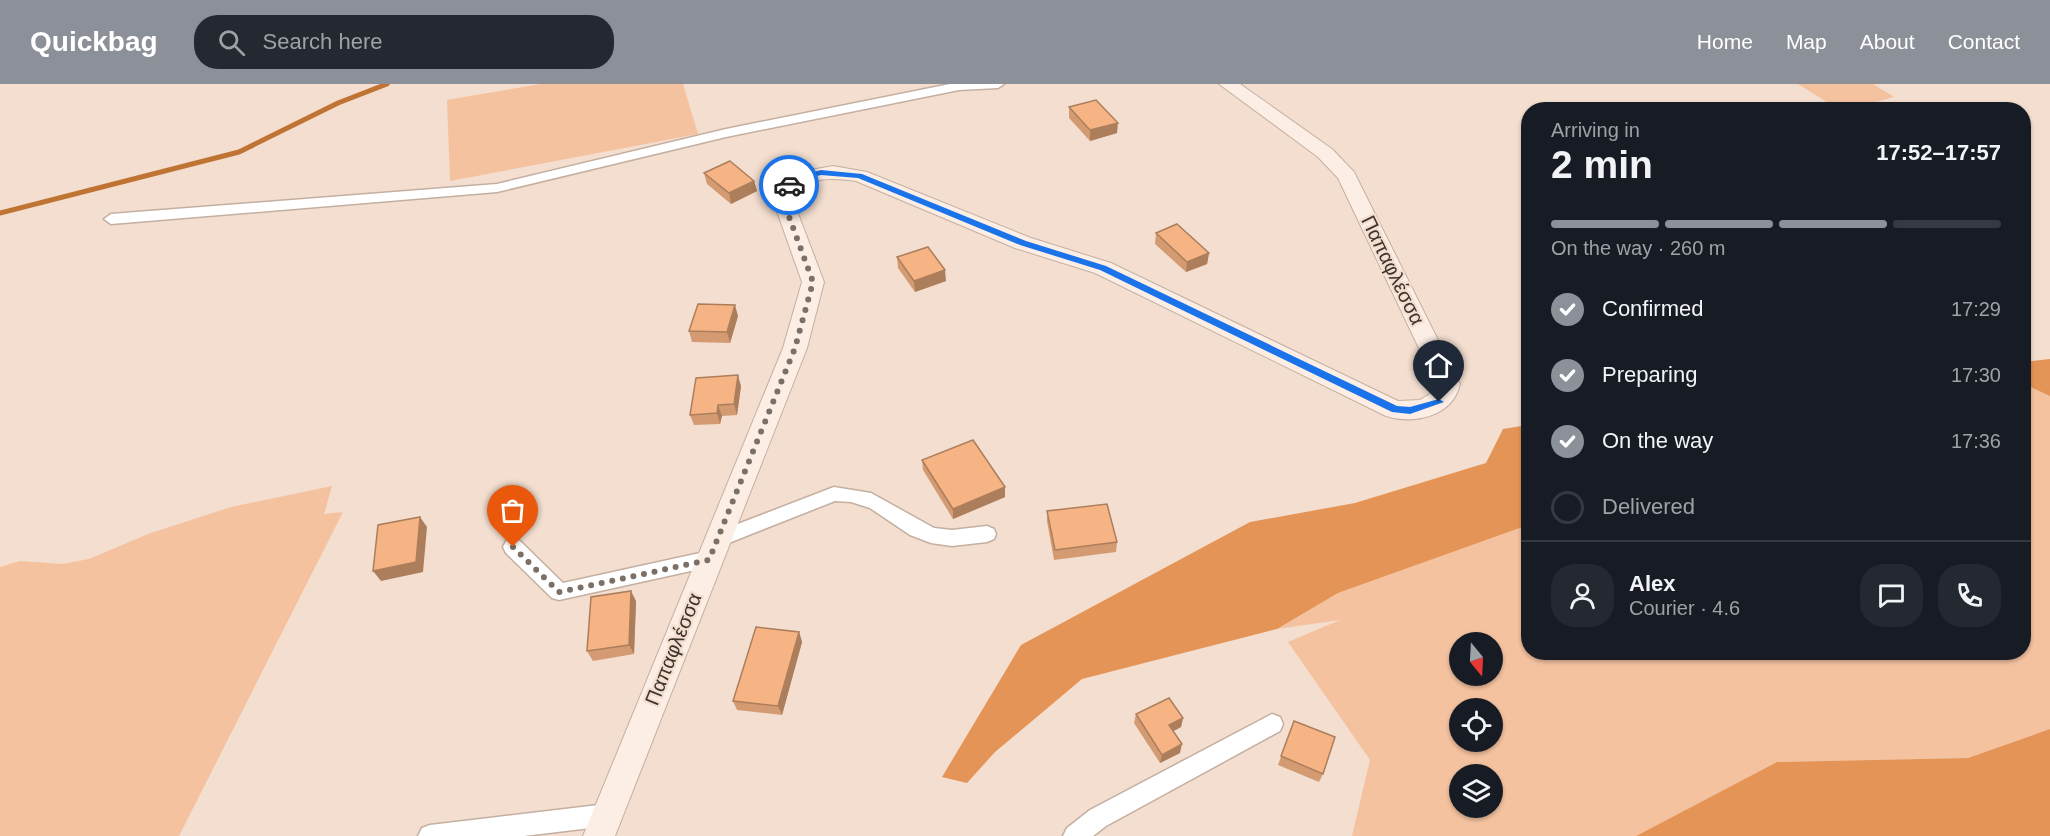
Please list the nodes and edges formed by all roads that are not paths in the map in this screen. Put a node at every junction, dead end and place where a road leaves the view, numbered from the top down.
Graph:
1 (998, 84) edge
2 (1228, 84) edge
3 (111, 219) dead end
4 (987, 534) dead end
5 (513, 547) dead end
6 (712, 550) junction
7 (1272, 724) dead end
8 (603, 825) edge
9 (430, 836) edge
10 (1075, 836) edge

1 - 3 street
2 - 6 street, Παπαφλέσσα
4 - 6 street
5 - 6 street
6 - 8 street, Παπαφλέσσα
7 - 10 street
8 - 9 street

